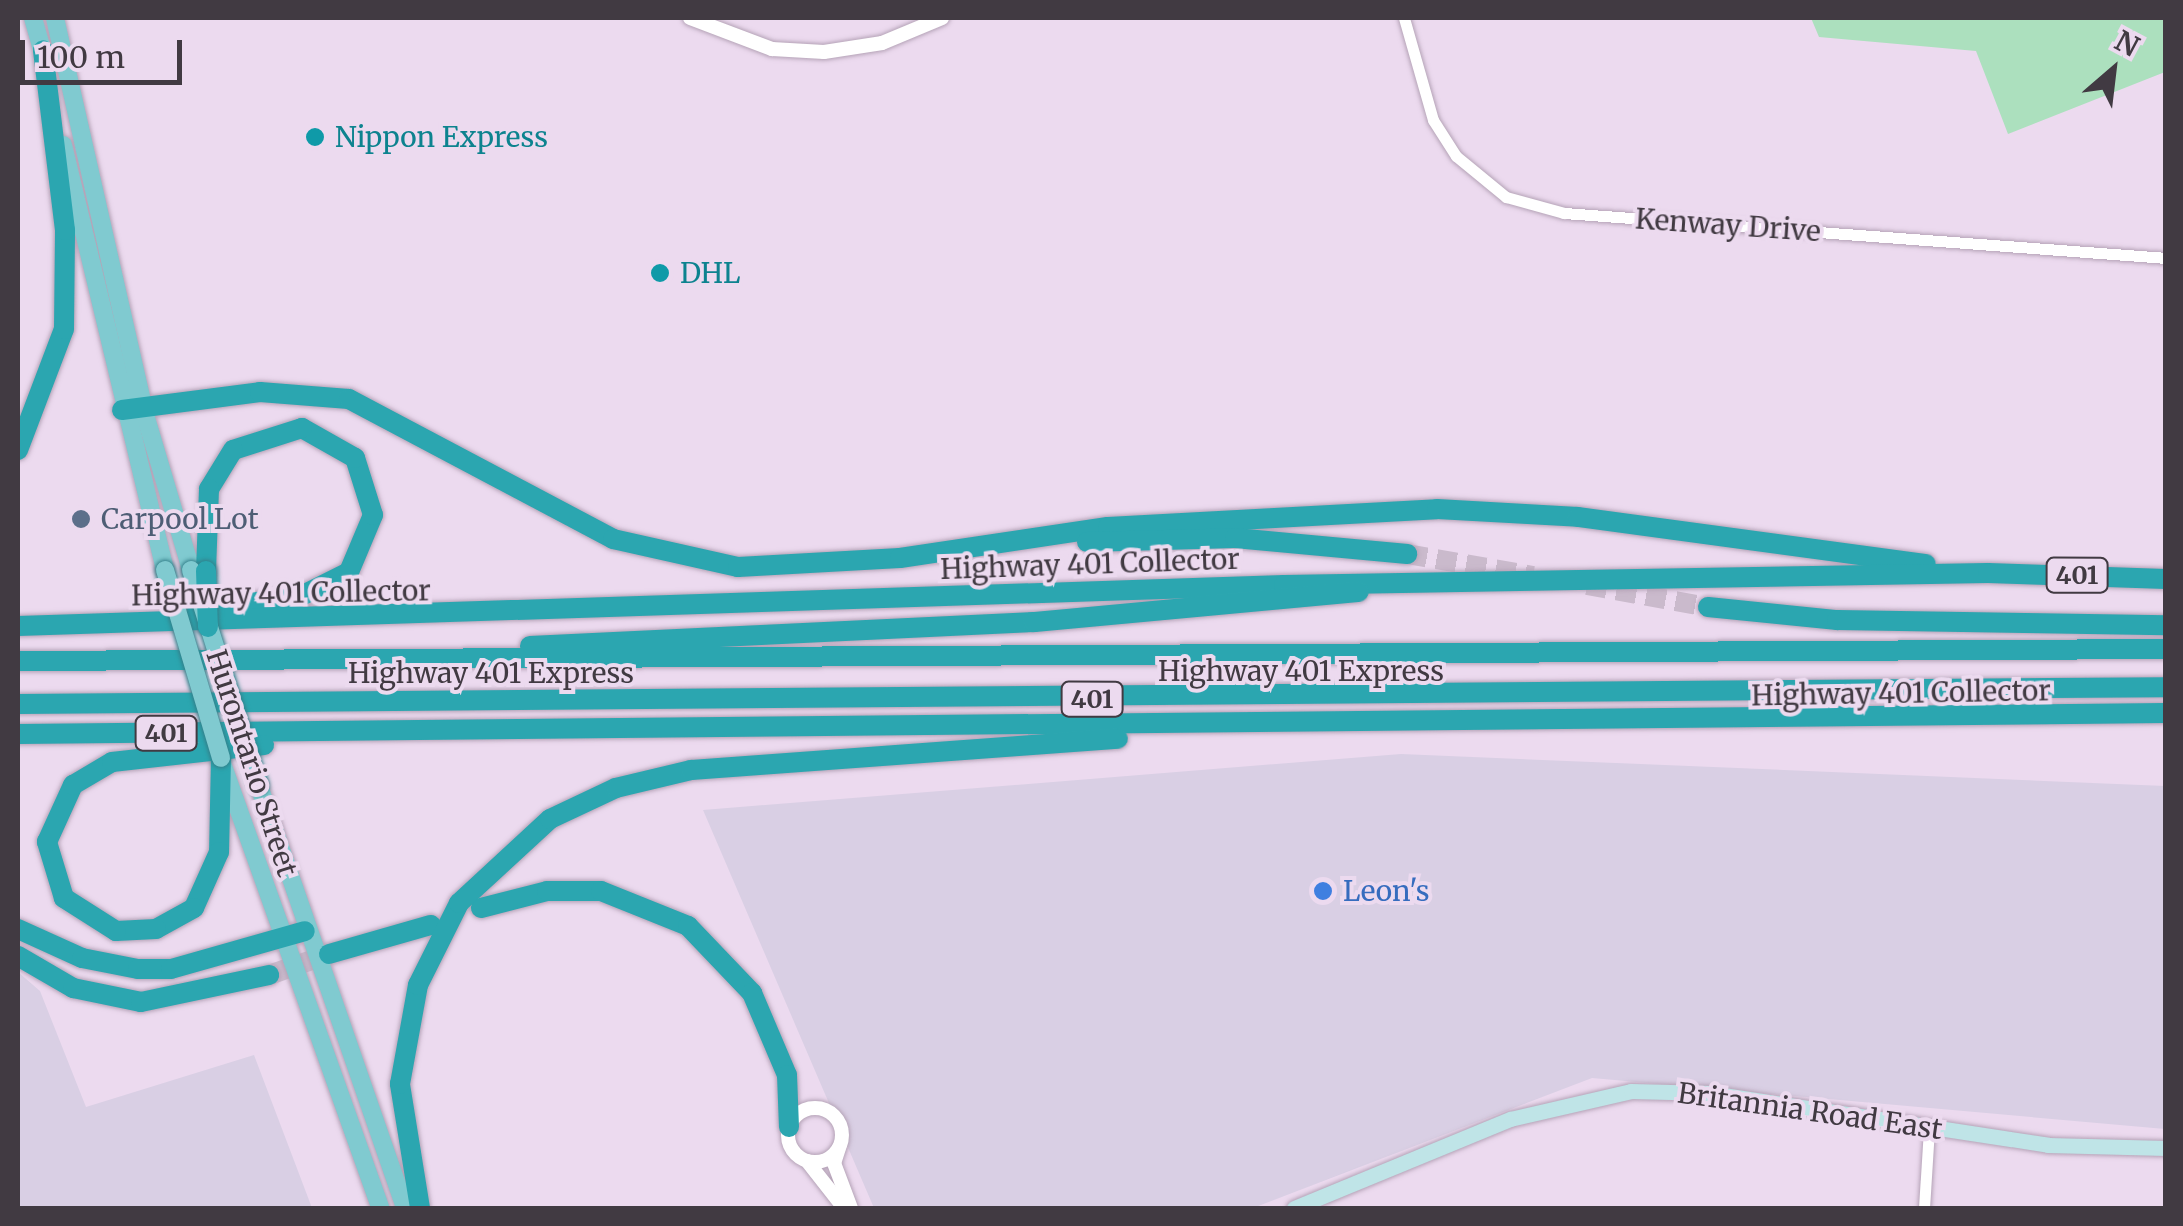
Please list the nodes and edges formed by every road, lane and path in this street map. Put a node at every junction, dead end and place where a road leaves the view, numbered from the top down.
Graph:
1 (34, 18) edge
2 (55, 18) edge
3 (690, 18) edge
4 (942, 18) edge
5 (1404, 18) edge
6 (43, 50) junction
7 (2166, 258) edge
8 (122, 410) junction
9 (144, 411) junction
10 (18, 450) edge
11 (1000, 545) junction
12 (1407, 554) tunnel mouth
13 (199, 570) junction
14 (1988, 572) junction
15 (2166, 579) edge
16 (1385, 585) junction
17 (1708, 607) tunnel mouth
18 (18, 626) edge
19 (51, 626) junction
20 (2166, 626) edge
21 (208, 627) joint
22 (2166, 650) edge
23 (308, 660) junction
24 (18, 661) edge
25 (2166, 687) edge
26 (18, 704) edge
27 (2166, 714) edge
28 (2066, 718) junction
29 (2166, 721) edge
30 (1262, 729) junction
31 (314, 732) junction
32 (18, 734) edge
33 (221, 758) joint
34 (225, 787) junction
35 (481, 908) dead end
36 (431, 925) dead end
37 (18, 929) edge
38 (305, 931) junction
39 (282, 939) junction
40 (329, 954) tunnel mouth
41 (18, 956) edge
42 (269, 975) tunnel mouth
43 (790, 1126) junction
44 (1928, 1128) junction
45 (840, 1145) junction
46 (2166, 1148) edge
47 (807, 1161) junction
48 (380, 1208) edge
49 (405, 1208) edge
50 (420, 1208) edge
51 (847, 1208) edge
52 (1294, 1208) edge
53 (1924, 1208) edge

1 - 6 main road, Hurontario Street
2 - 9 main road
3 - 4 street
5 - 7 street, Kenway Drive
6 - 8 main road, Hurontario Street
6 - 10 highway
8 - 9 highway
8 - 33 main road, Hurontario Street, bridge
9 - 11 highway
9 - 13 main road
11 - 12 highway
11 - 14 highway
13 - 19 highway
13 - 21 highway, bridge
14 - 15 highway, Highway 401 Collector / 401
14 - 16 highway, Highway 401 Collector / 401
16 - 19 highway, Highway 401 Collector / 401
16 - 23 highway
17 - 20 highway
18 - 19 highway, Highway 401 Collector / 401
21 - 38 main road, Hurontario Street, bridge
22 - 23 highway, Highway 401 Express / 401
23 - 24 highway, Highway 401 Express / 401
25 - 26 highway, Highway 401 Express / 401
27 - 28 highway, Highway 401 Collector / 401
28 - 29 highway
28 - 30 highway, Highway 401 Collector / 401
30 - 31 highway, Highway 401 Collector / 401
30 - 50 highway
31 - 32 highway, Highway 401 Collector / 401
31 - 34 highway
33 - 34 highway
34 - 39 main road, Hurontario Street
35 - 43 highway
36 - 40 highway
37 - 39 highway
38 - 39 highway
38 - 49 main road, Hurontario Street
39 - 48 main road, Hurontario Street
41 - 42 highway
43 - 45 street
43 - 47 street
44 - 46 main road, Britannia Road East
44 - 52 main road, Britannia Road East
44 - 53 street
45 - 47 street
45 - 51 street
47 - 51 street

